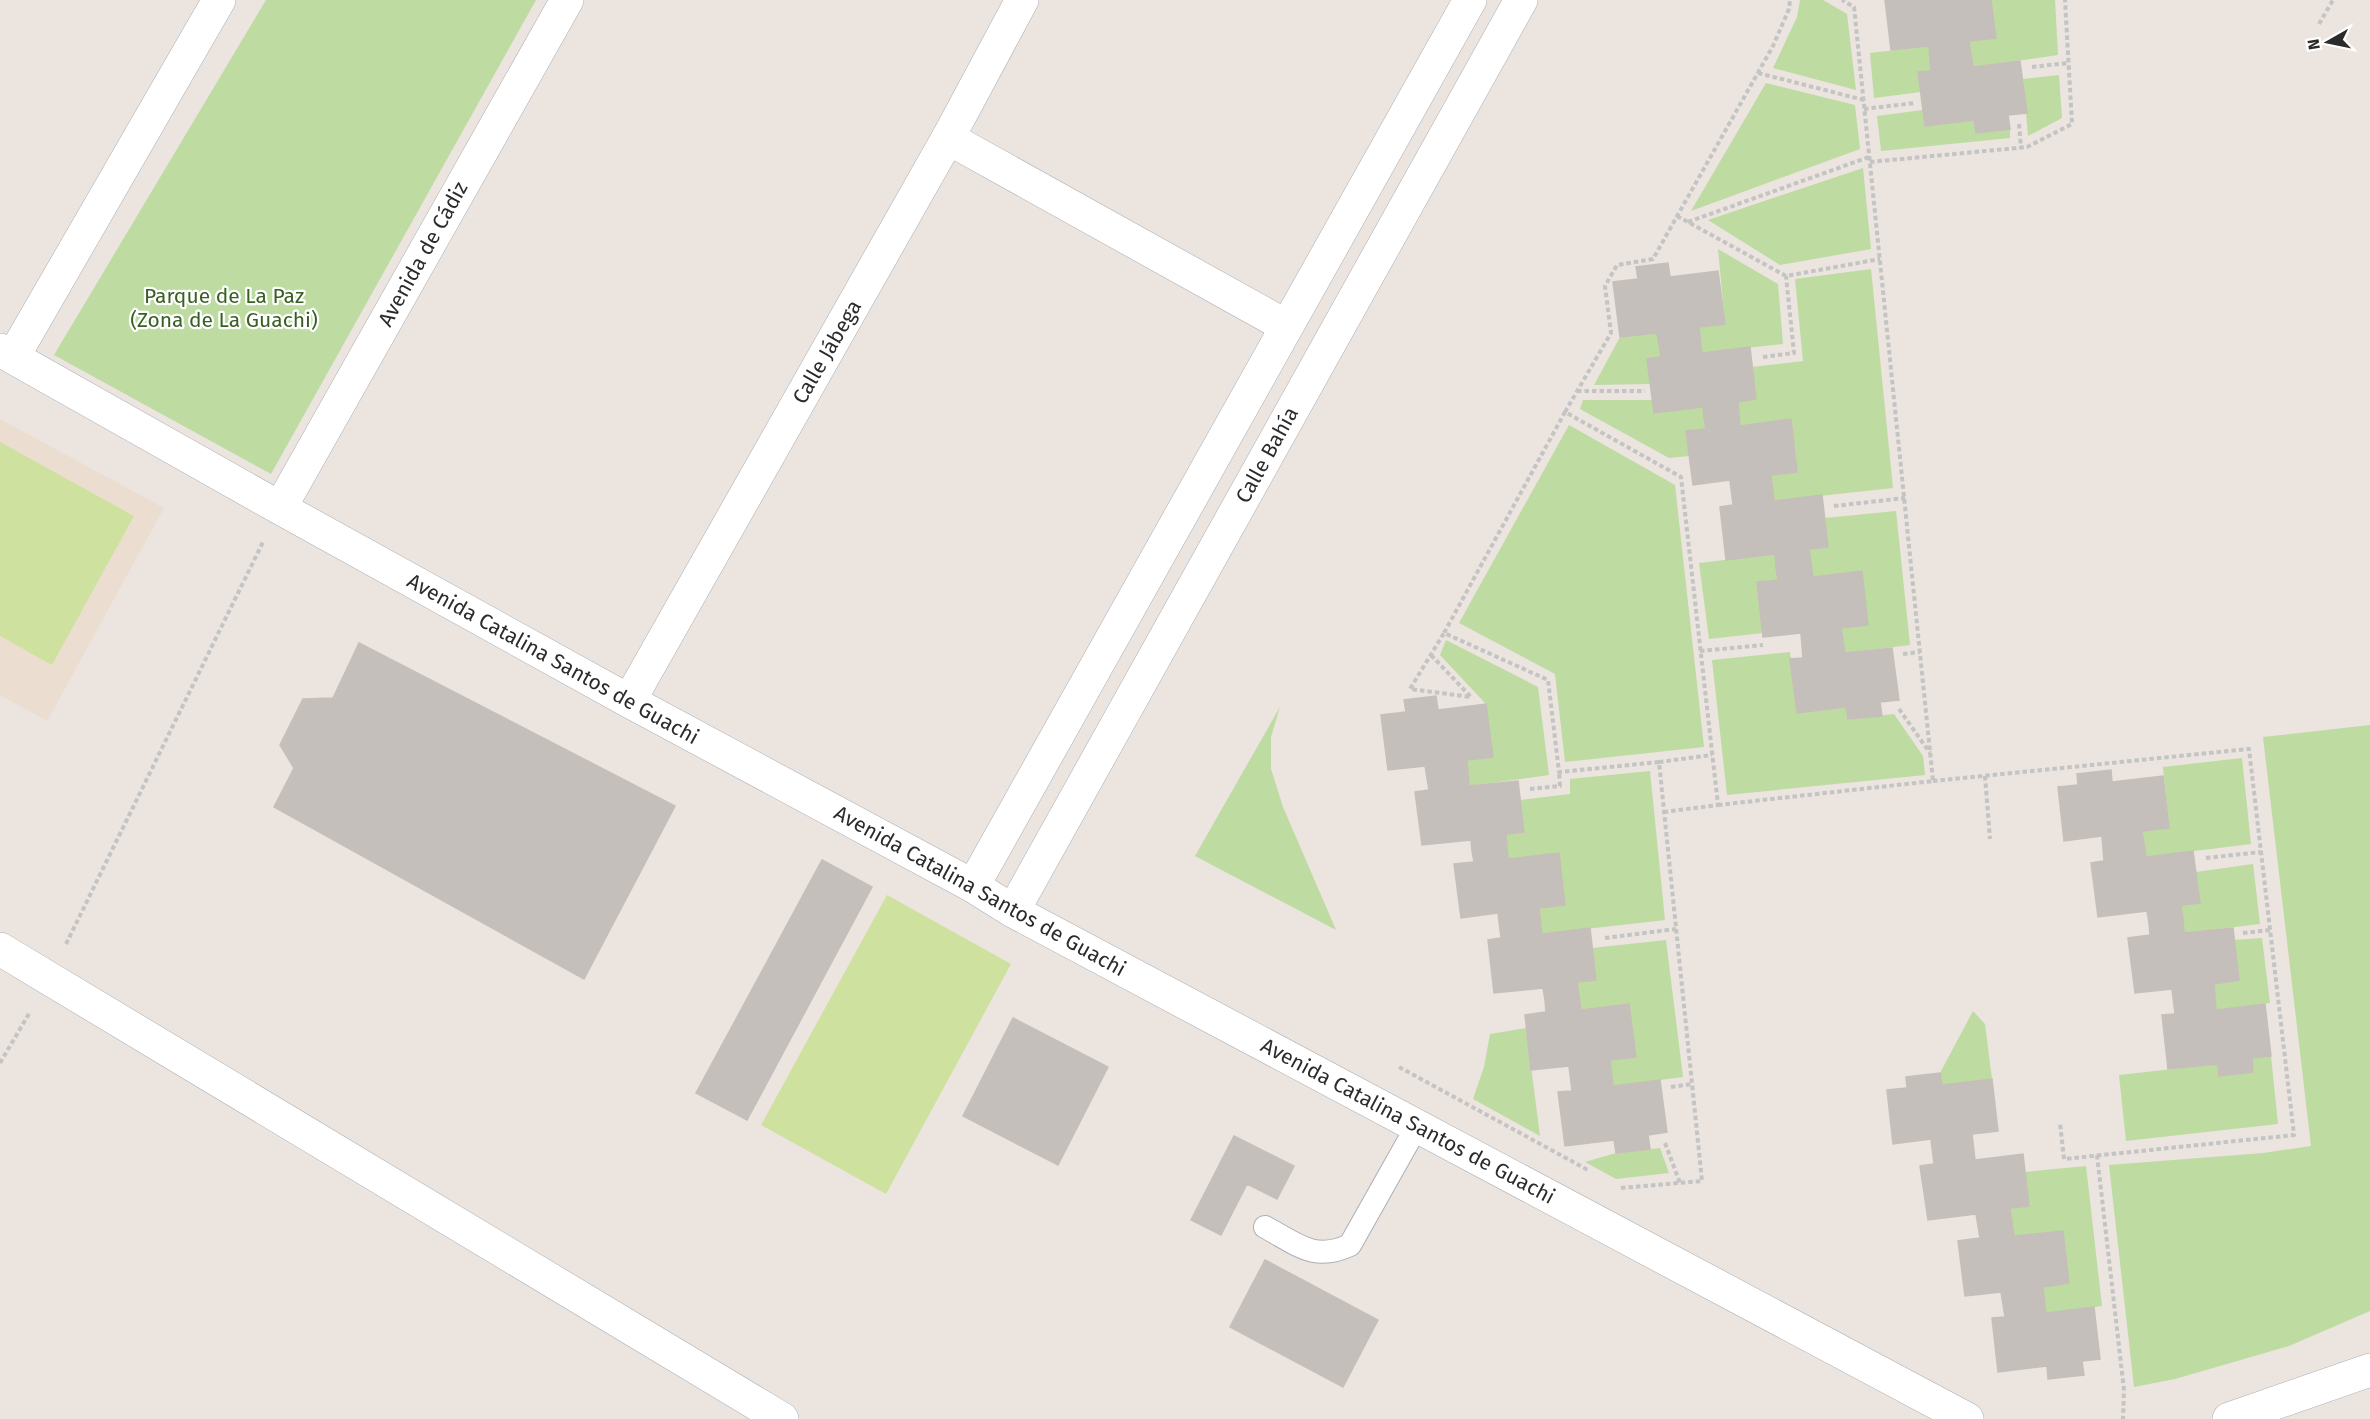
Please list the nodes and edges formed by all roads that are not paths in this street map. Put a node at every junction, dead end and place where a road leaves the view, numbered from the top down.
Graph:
1 (219, 0) edge
2 (567, 0) edge
3 (1022, 0) edge
4 (1470, 0) edge
5 (1521, 0) edge
6 (948, 138) junction
7 (1286, 326) junction
8 (7, 353) edge
9 (280, 508) junction
10 (629, 701) junction
11 (973, 886) junction
12 (1013, 911) junction
13 (0, 949) edge
14 (1417, 1126) junction
15 (1265, 1227) dead end
16 (2362, 1371) edge
17 (782, 1419) edge
18 (1966, 1419) edge
19 (2229, 1419) edge

1 - 8 street
2 - 9 street, Avenida de Cádiz
3 - 6 street, Calle Jábega
4 - 7 street
5 - 12 street, Calle Bahía
6 - 7 street
6 - 10 street, Calle Jábega
7 - 11 street
8 - 9 street, Avenida Catalina Santos de Guachi
9 - 10 street, Avenida Catalina Santos de Guachi
10 - 11 street, Avenida Catalina Santos de Guachi
11 - 12 street, Avenida Catalina Santos de Guachi
12 - 14 street, Avenida Catalina Santos de Guachi
13 - 17 street
14 - 15 lane
14 - 18 street, Avenida Catalina Santos de Guachi
16 - 19 street

